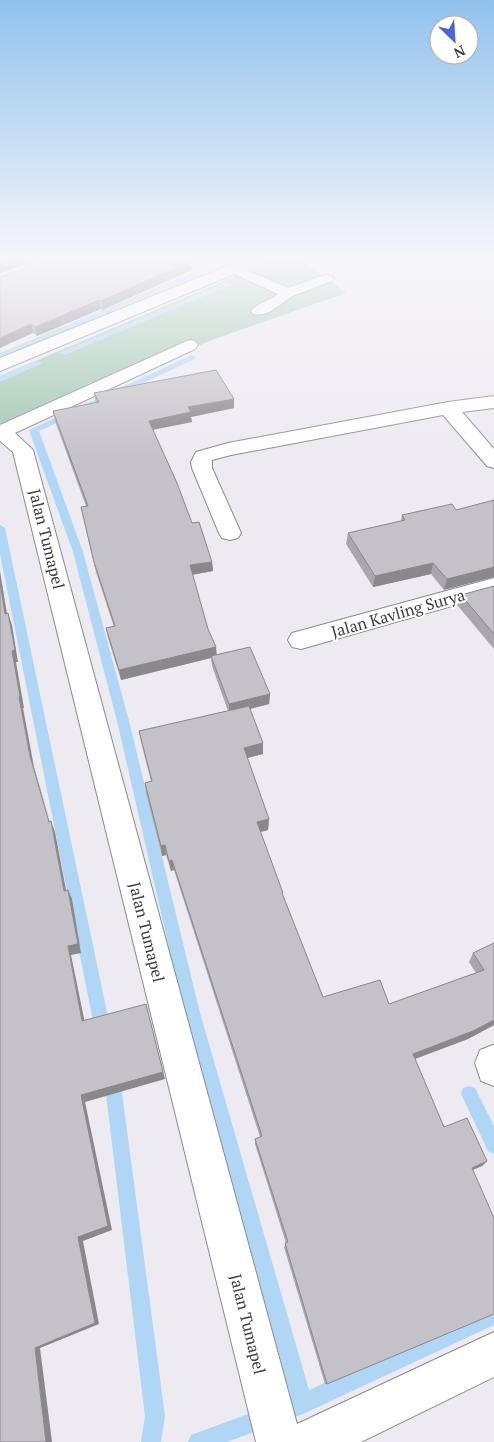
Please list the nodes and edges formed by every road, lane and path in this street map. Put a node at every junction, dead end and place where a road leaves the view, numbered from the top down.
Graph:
1 (91, 324) edge
2 (189, 345) dead end
3 (0, 365) edge
4 (494, 402) edge
5 (448, 408) junction
6 (0, 432) edge
7 (494, 462) edge
8 (230, 533) dead end
9 (494, 586) edge
10 (301, 640) dead end
11 (494, 1354) edge
12 (284, 1431) edge

1 - 3 street
2 - 6 street, Jalan Tumapel
4 - 5 street
5 - 7 street
5 - 8 street
6 - 12 street, Jalan Tumapel
9 - 10 street, Jalan Kavling Surya
11 - 12 street, Jalan Tumapel

